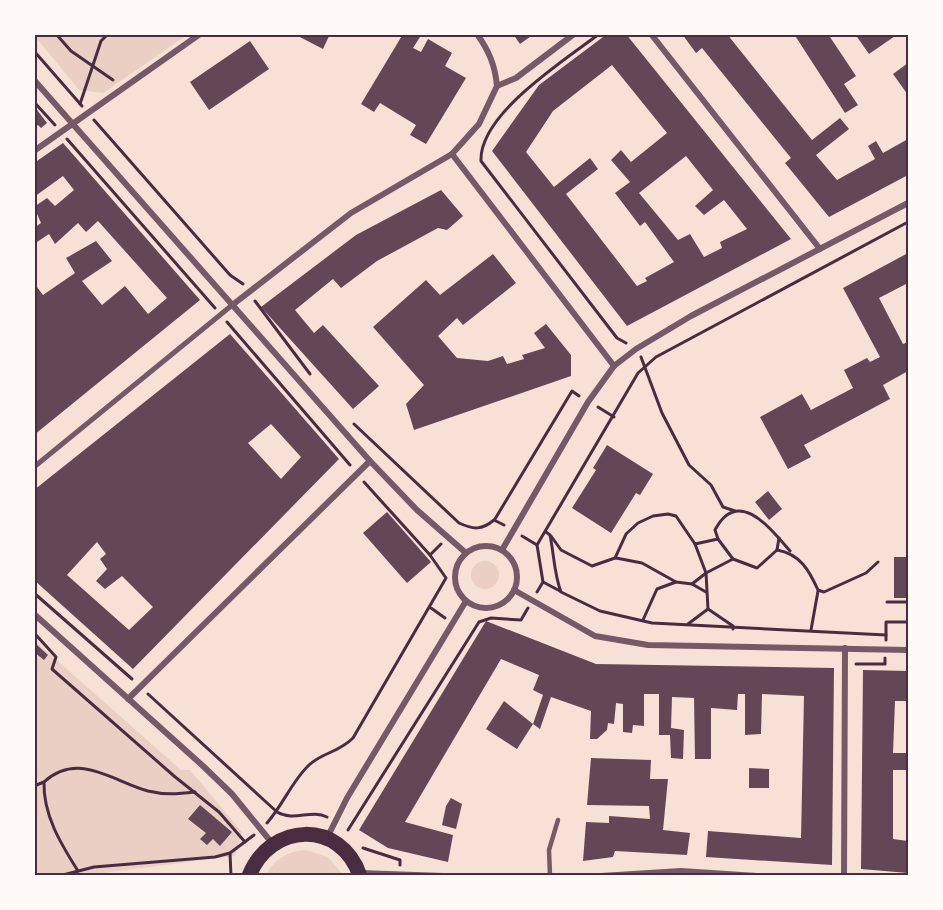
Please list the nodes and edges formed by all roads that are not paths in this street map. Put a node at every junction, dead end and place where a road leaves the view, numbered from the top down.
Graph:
1 (200, 34) edge
2 (477, 34) edge
3 (574, 34) edge
4 (651, 34) edge
5 (34, 80) edge
6 (497, 86) junction
7 (72, 126) junction
8 (34, 151) edge
9 (452, 154) junction
10 (909, 202) edge
11 (820, 249) junction
12 (231, 306) junction
13 (614, 366) junction
14 (370, 461) junction
15 (34, 467) edge
16 (502, 550) junction
17 (466, 553) junction
18 (514, 590) junction
19 (466, 601) junction
20 (34, 614) edge
21 (845, 648) junction
22 (909, 650) edge
23 (128, 699) junction
24 (558, 820) dead end
25 (327, 838) junction
26 (273, 844) junction
27 (360, 874) edge
28 (249, 876) edge
29 (443, 876) edge
30 (550, 876) edge
31 (601, 876) edge
32 (757, 876) edge
33 (844, 876) edge

1 - 7 street
2 - 6 street
3 - 6 street
4 - 11 street
5 - 7 street
6 - 9 street
7 - 8 street
7 - 12 street
9 - 12 street
9 - 13 street
10 - 11 street
11 - 13 street
12 - 14 street
12 - 15 street
13 - 16 street
14 - 17 street
14 - 23 street
16 - 17 street
16 - 18 street
17 - 19 street
18 - 19 street
18 - 21 street
19 - 25 street
20 - 23 street
21 - 22 street
21 - 33 street
23 - 26 street
24 - 30 lane
25 - 26 main road
25 - 27 main road
26 - 28 main road
27 - 29 street
31 - 32 street

